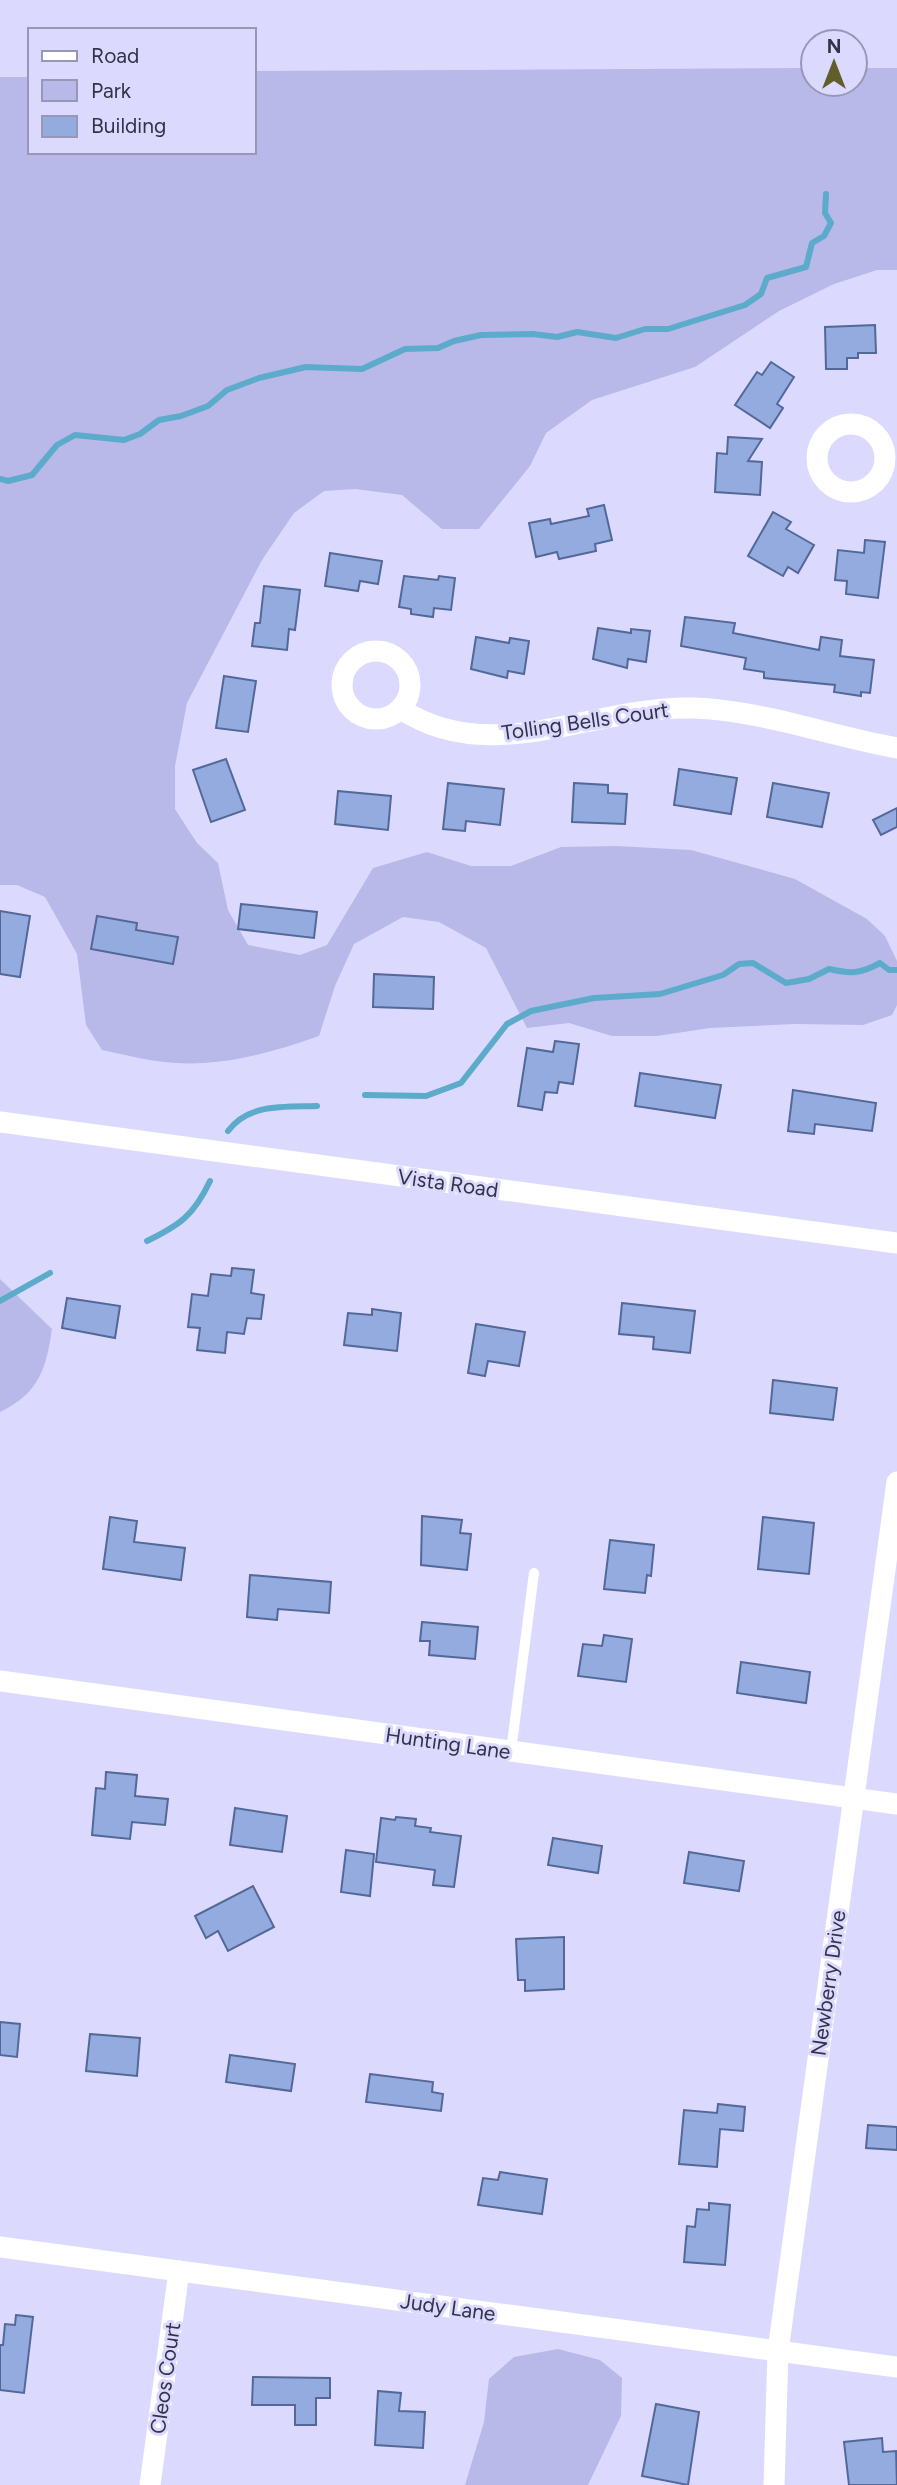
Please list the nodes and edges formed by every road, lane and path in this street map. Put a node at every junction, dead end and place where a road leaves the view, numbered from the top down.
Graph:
1 (401, 709) dead end
2 (897, 748) edge
3 (0, 1122) edge
4 (897, 1243) edge
5 (897, 1482) edge
6 (534, 1573) dead end
7 (0, 1681) edge
8 (511, 1751) junction
9 (854, 1798) junction
10 (897, 1804) edge
11 (0, 2247) edge
12 (179, 2271) junction
13 (778, 2351) junction
14 (897, 2367) edge
15 (150, 2485) edge
16 (774, 2485) edge

1 - 2 street, Tolling Bells Court
3 - 4 street, Vista Road
5 - 9 street, Newberry Drive
6 - 8 lane
7 - 8 street, Hunting Lane
8 - 9 street, Hunting Lane
9 - 10 street, Hunting Lane
9 - 13 street, Newberry Drive
11 - 12 street, Judy Lane
12 - 13 street, Judy Lane
12 - 15 street, Cleos Court
13 - 14 street, Judy Lane
13 - 16 street, Newberry Drive

